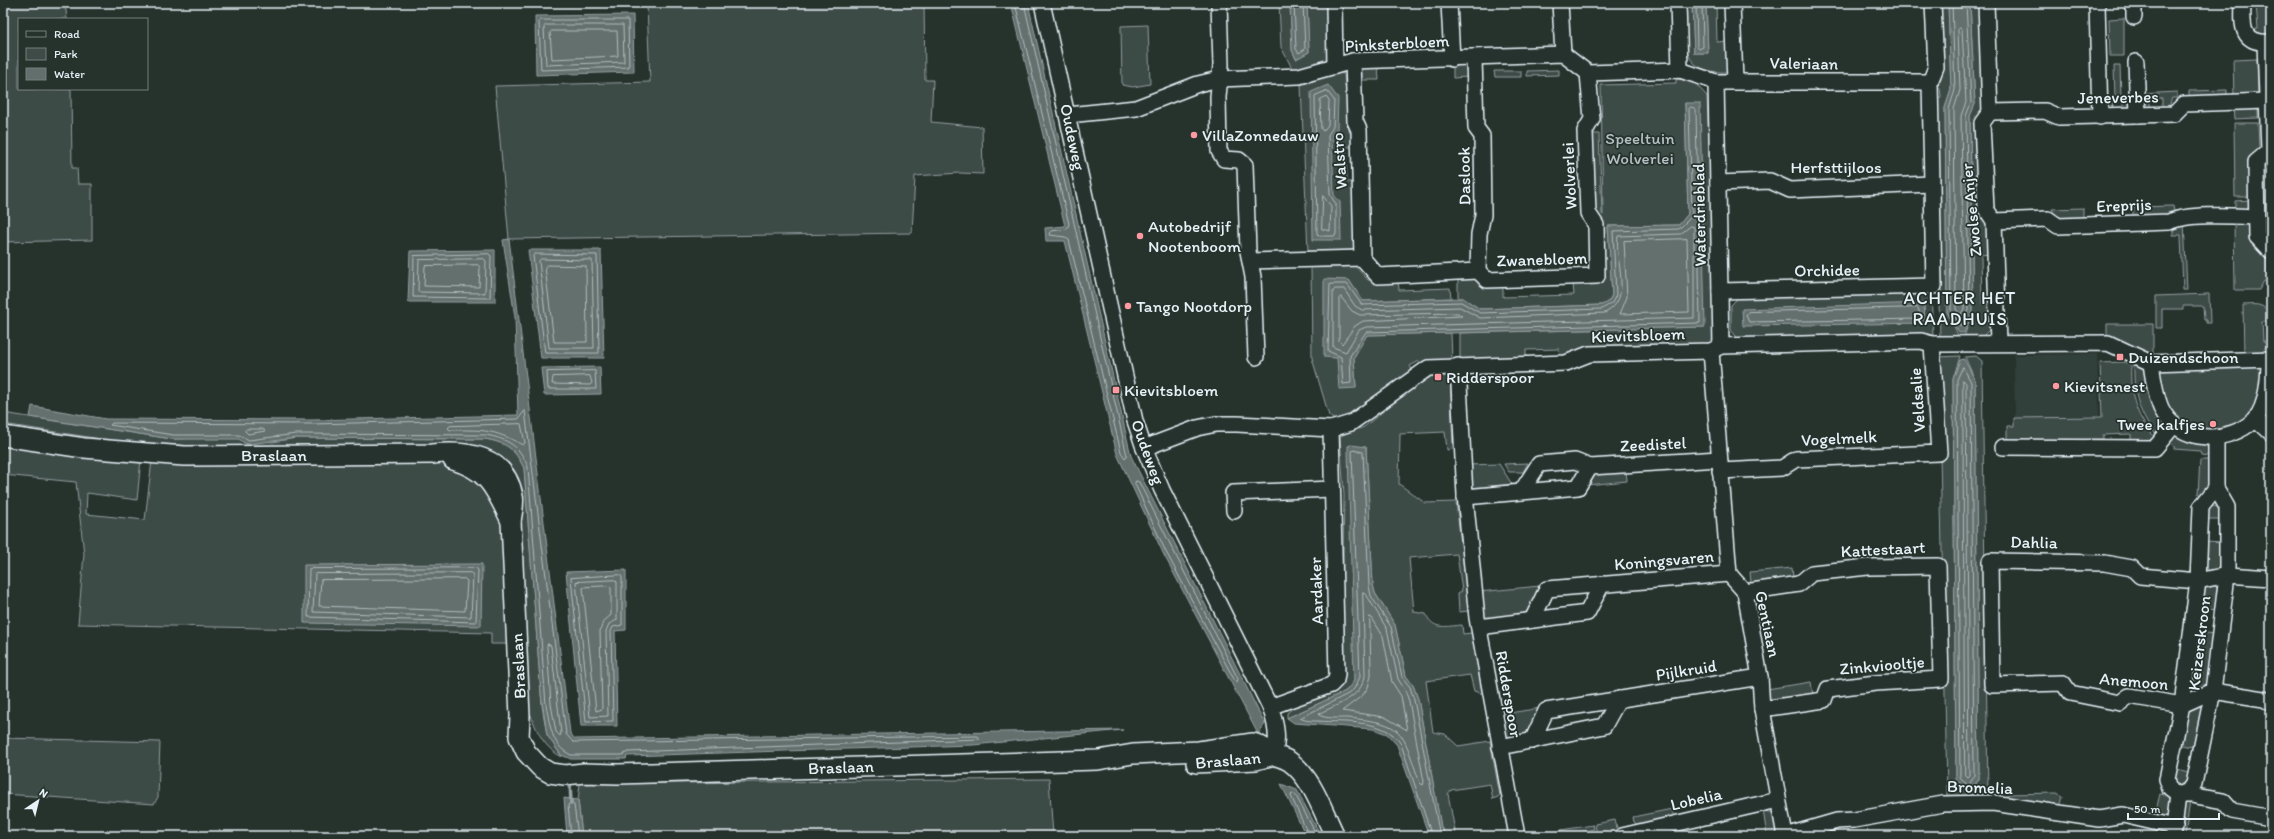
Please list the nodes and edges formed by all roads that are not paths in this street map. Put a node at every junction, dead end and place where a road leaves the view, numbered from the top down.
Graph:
1 (1042, 3) edge
2 (1219, 3) edge
3 (1334, 3) edge
4 (1449, 3) edge
5 (1560, 3) edge
6 (1678, 3) edge
7 (1732, 3) edge
8 (1933, 3) edge
9 (1986, 3) edge
10 (2097, 3) edge
11 (2242, 3) edge
12 (2268, 42) edge
13 (1564, 54) junction
14 (1474, 58) junction
15 (1452, 59) junction
16 (1353, 61) junction
17 (2136, 62) dead end
18 (1335, 66) junction
19 (1680, 70) junction
20 (1588, 73) junction
21 (1219, 79) junction
22 (1735, 81) junction
23 (1716, 82) junction
24 (1930, 82) junction
25 (2267, 101) junction
26 (1990, 112) junction
27 (1068, 115) junction
28 (2138, 115) junction
29 (2100, 117) junction
30 (2270, 151) edge
31 (1718, 183) junction
32 (1931, 184) junction
33 (2257, 217) junction
34 (1994, 221) junction
35 (2271, 252) edge
36 (1362, 258) junction
37 (1250, 262) junction
38 (1478, 271) junction
39 (1596, 276) joint
40 (1934, 286) joint
41 (1720, 291) junction
42 (1998, 343) junction
43 (1932, 344) junction
44 (1716, 349) junction
45 (1256, 357) dead end
46 (2270, 359) edge
47 (2151, 363) junction
48 (1458, 366) junction
49 (2255, 418) junction
50 (2174, 425) junction
51 (3, 426) edge
52 (1331, 429) junction
53 (2271, 432) edge
54 (3, 436) edge
55 (2216, 439) junction
56 (2003, 447) dead end
57 (1144, 448) junction
58 (116, 449) junction
59 (1939, 453) joint
60 (1719, 465) junction
61 (1590, 467) junction
62 (2216, 488) junction
63 (1332, 489) junction
64 (1521, 492) junction
65 (1466, 497) junction
66 (1234, 511) dead end
67 (1729, 574) junction
68 (2227, 575) junction
69 (2271, 578) edge
70 (2198, 581) junction
71 (1602, 584) junction
72 (1745, 592) junction
73 (1532, 620) junction
74 (1479, 627) junction
75 (1760, 677) junction
76 (1941, 679) joint
77 (1992, 685) joint
78 (2213, 691) junction
79 (1619, 699) junction
80 (2271, 703) edge
81 (2182, 705) junction
82 (1270, 707) junction
83 (1762, 709) junction
84 (1532, 741) junction
85 (1500, 748) junction
86 (1274, 755) junction
87 (2178, 795) junction
88 (1778, 800) junction
89 (2271, 818) edge
90 (2174, 832) edge
91 (1335, 836) edge
92 (1517, 836) edge
93 (1622, 836) edge
94 (1785, 836) edge

1 - 27 street, Oudeweg
2 - 21 street
3 - 18 street
4 - 15 street
5 - 13 street
6 - 19 street
7 - 22 street
8 - 24 street, Zwolse Anjer
9 - 26 street, Zwolse Anjer
10 - 29 street
11 - 12 street
12 - 25 street
13 - 14 street, Pinksterbloem
13 - 20 street
14 - 15 street, Pinksterbloem
14 - 38 street, Daslook
15 - 16 street, Pinksterbloem
16 - 18 street, Pinksterbloem
16 - 36 street, Walstro
17 - 28 street
18 - 21 street, Pinksterbloem
19 - 20 street
19 - 23 street, Valeriaan
20 - 39 street, Wolverlei
21 - 27 street, Pinksterbloem
21 - 37 street
22 - 23 street, Valeriaan
22 - 24 street, Valeriaan
23 - 31 street, Waterdrieblad
24 - 32 street, Zwolse Anjer
25 - 28 street, Jeneverbes
25 - 30 street
26 - 29 street, Jeneverbes
26 - 34 street, Zwolse Anjer
27 - 57 street, Oudeweg
28 - 29 street, Jeneverbes
30 - 33 street
31 - 32 street, Herfsttijloos
31 - 41 street, Waterdrieblad
32 - 40 street, Zwolse Anjer
33 - 34 street, Ereprijs
33 - 35 street
34 - 42 street, Zwolse Anjer
36 - 37 street
36 - 38 street, Zwanebloem
37 - 45 street
38 - 39 street, Zwanebloem
40 - 41 street, Orchidee
41 - 44 street, Waterdrieblad
42 - 43 street, Kievitsbloem
42 - 47 street, Kievitsbloem
43 - 44 street, Kievitsbloem
43 - 59 street, Veldsalie
44 - 48 street, Kievitsbloem
44 - 60 street
46 - 47 street, Kievitsbloem
46 - 49 street, Kievitsbloem
47 - 50 street
48 - 52 street, Kievitsbloem
48 - 65 street, Ridderspoor
49 - 53 street
49 - 55 street, Kievitsbloem
50 - 55 street
50 - 56 street
51 - 58 main road, Braslaan
52 - 57 street, Kievitsbloem
52 - 63 street, Aardaker
54 - 58 main road, Braslaan
55 - 62 street
57 - 82 street, Oudeweg
58 - 86 main road, Braslaan
59 - 60 street, Vogelmelk
60 - 61 street, Zeedistel
60 - 67 street
61 - 64 street
61 - 64 street, Zeedistel
62 - 68 street, Keizerskroon
62 - 70 street, Keizerskroon
63 - 66 street
63 - 82 street, Aardaker
64 - 65 street
65 - 74 street, Ridderspoor
67 - 71 street, Koningsvaren
67 - 72 street, Gentiaan
68 - 69 street
68 - 70 street
68 - 78 street, Keizerskroon
70 - 77 street, Dahlia
70 - 81 street, Keizerskroon
71 - 73 street, Koningsvaren
71 - 73 street, Koningsvaren
72 - 75 street, Gentiaan
72 - 76 street, Kattestaart
73 - 74 street, Koningsvaren
74 - 85 street, Ridderspoor
75 - 79 street, Pijlkruid
75 - 83 street, Gentiaan
76 - 83 street, Zinkviooltje
77 - 81 street, Anemoon
78 - 80 street
78 - 81 street
78 - 87 street, Keizerskroon
79 - 84 street
79 - 84 street, Pijlkruid
81 - 87 street, Keizerskroon
82 - 86 street, Oudeweg
83 - 88 street, Gentiaan
84 - 85 street
85 - 92 street, Ridderspoor
86 - 91 main road
87 - 89 street
87 - 90 street
88 - 93 street, Lobelia
88 - 94 street, Gentiaan
90 - 94 street, Bromelia

